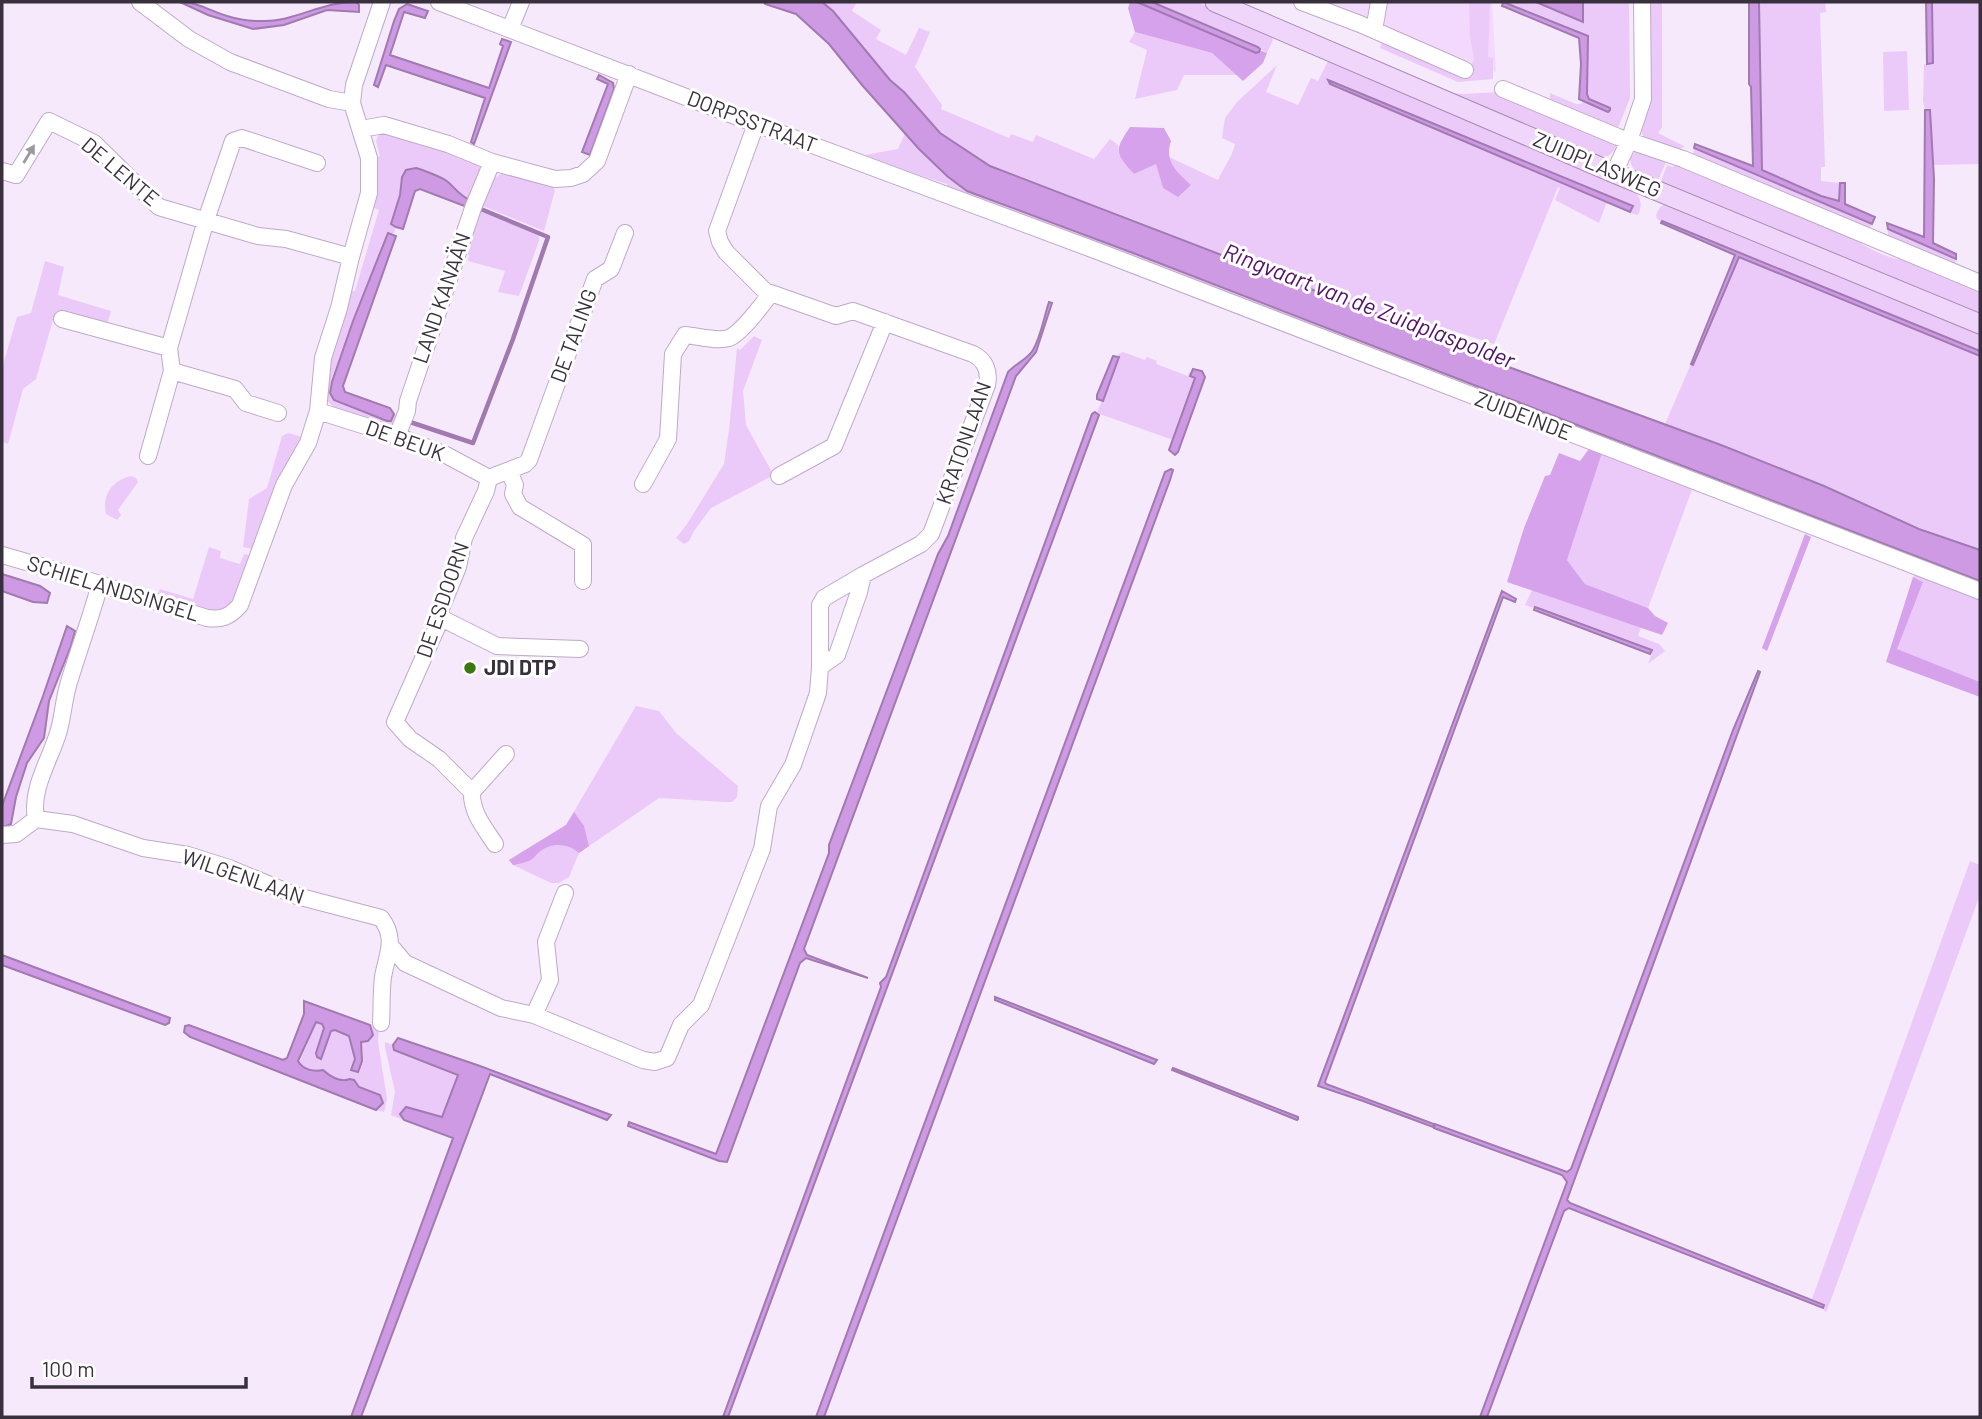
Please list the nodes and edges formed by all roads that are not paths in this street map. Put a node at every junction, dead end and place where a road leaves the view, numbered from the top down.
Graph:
1 (140, 2) edge
2 (382, 2) edge
3 (439, 2) edge
4 (521, 2) edge
5 (1215, 2) edge
6 (1302, 2) edge
7 (1379, 2) edge
8 (1643, 2) edge
9 (510, 29) junction
10 (1374, 30) junction
11 (1465, 70) dead end
12 (629, 74) junction
13 (1503, 89) dead end
14 (352, 103) junction
15 (756, 124) junction
16 (361, 129) junction
17 (1629, 141) junction
18 (492, 162) junction
19 (317, 163) dead end
20 (2, 171) edge
21 (1614, 173) junction
22 (206, 220) junction
23 (625, 233) dead end
24 (1065, 240) joint
25 (351, 257) junction
26 (1980, 283) edge
27 (771, 293) junction
28 (62, 319) dead end
29 (885, 322) junction
30 (1980, 324) edge
31 (169, 348) junction
32 (172, 371) junction
33 (318, 411) junction
34 (278, 413) dead end
35 (397, 436) junction
36 (148, 456) dead end
37 (509, 471) junction
38 (779, 477) dead end
39 (489, 478) junction
40 (643, 484) dead end
41 (2, 555) edge
42 (863, 575) junction
43 (583, 581) dead end
44 (100, 584) junction
45 (1980, 591) edge
46 (441, 618) junction
47 (580, 649) dead end
48 (821, 667) junction
49 (506, 754) dead end
50 (472, 792) junction
51 (36, 819) junction
52 (2, 835) edge
53 (495, 844) dead end
54 (565, 893) dead end
55 (390, 945) junction
56 (534, 1015) junction
57 (381, 1023) dead end
58 (667, 1058) joint

1 - 14 street
2 - 14 street
3 - 9 street, DORPSSTRAAT
4 - 9 street
5 - 21 main road, ZUIDPLASWEG
6 - 10 street
7 - 10 street
8 - 17 street
9 - 12 street, DORPSSTRAAT
10 - 11 street
12 - 15 street, DORPSSTRAAT
12 - 18 street
13 - 17 street, ZUIDPLASWEG
14 - 16 street
15 - 24 street, DORPSSTRAAT
15 - 27 street, KRATONLAAN
16 - 18 street
16 - 25 street
17 - 21 street
17 - 26 street, ZUIDPLASWEG
18 - 35 street, LAND KANAÄN
19 - 22 street
20 -> 22 street, DE LENTE
21 - 30 main road, ZUIDPLASWEG
22 - 25 street, DE LENTE
22 - 31 street
23 - 37 street, DE TALING
24 - 45 street, ZUIDEINDE
25 - 33 street
27 - 29 street, KRATONLAAN
27 - 40 street
28 - 31 street
29 - 38 street
29 - 42 street, KRATONLAAN
31 - 32 street
32 - 34 street
32 - 36 street
33 - 35 street, DE BEUK
33 - 44 street, SCHIELANDSINGEL
35 - 39 street, DE BEUK
37 - 39 street
37 - 43 street
39 - 46 street, DE ESDOORN
41 - 44 street, SCHIELANDSINGEL
42 - 48 street, KRATONLAAN
42 - 48 street, KRATONLAAN
44 - 51 street
46 - 47 street
46 - 50 street, DE ESDOORN
48 - 58 street, KRATONLAAN
49 - 50 street
50 - 53 street
51 - 52 street
51 - 55 street, WILGENLAAN
54 - 56 street
55 - 56 street, WILGENLAAN
55 - 57 street
56 - 58 street, WILGENLAAN

